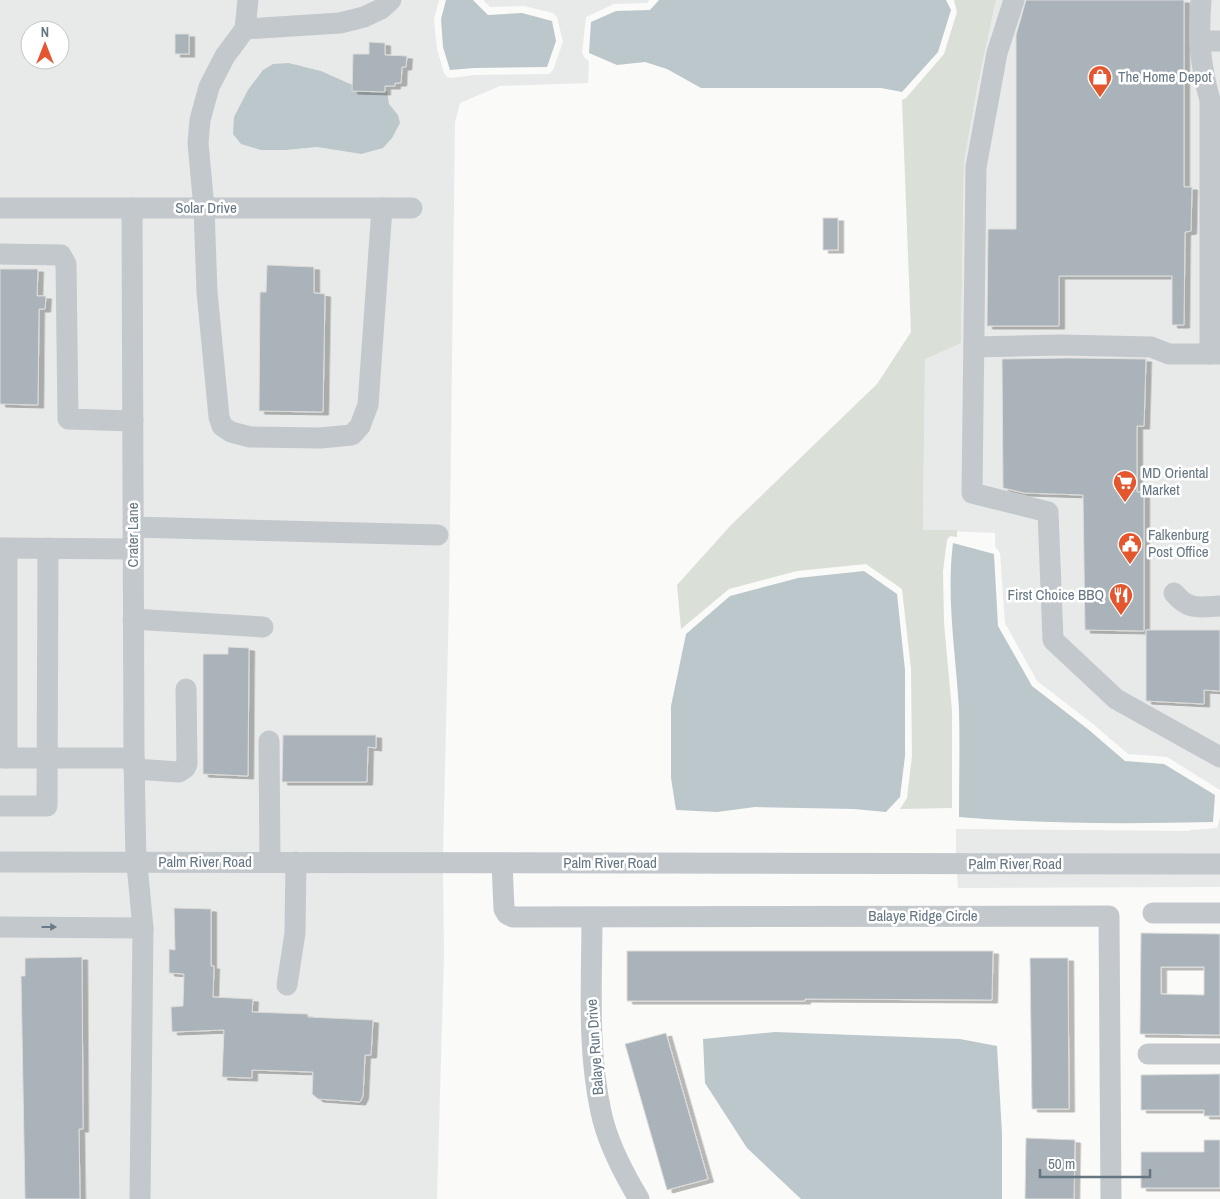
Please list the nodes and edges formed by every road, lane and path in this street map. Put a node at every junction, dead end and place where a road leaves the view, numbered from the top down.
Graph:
1 (248, 0) edge
2 (391, 0) edge
3 (1014, 0) edge
4 (1207, 4) edge
5 (245, 29) junction
6 (1210, 41) edge
7 (0, 208) edge
8 (132, 208) junction
9 (204, 208) junction
10 (382, 208) junction
11 (412, 208) dead end
12 (0, 254) edge
13 (1215, 319) edge
14 (974, 347) junction
15 (1215, 354) edge
16 (132, 421) junction
17 (133, 527) junction
18 (438, 536) dead end
19 (3, 548) edge
20 (48, 548) junction
21 (133, 549) junction
22 (1174, 593) dead end
23 (1220, 606) edge
24 (133, 619) junction
25 (264, 627) dead end
26 (186, 688) dead end
27 (269, 741) dead end
28 (1220, 757) edge
29 (4, 758) edge
30 (48, 758) junction
31 (134, 763) junction
32 (0, 806) edge
33 (0, 862) edge
34 (136, 862) junction
35 (270, 862) junction
36 (296, 862) junction
37 (502, 863) junction
38 (1220, 864) edge
39 (1153, 913) dead end
40 (1220, 913) edge
41 (592, 917) junction
42 (0, 927) edge
43 (142, 928) junction
44 (287, 984) dead end
45 (1148, 1054) dead end
46 (1220, 1054) edge
47 (140, 1199) edge
48 (640, 1199) edge
49 (1111, 1199) edge

1 - 5 street
2 - 5 street
3 - 14 street
4 - 6 street
5 - 9 street
6 - 13 street
7 - 8 street, Solar Drive
8 - 9 street, Solar Drive
8 - 16 street, Crater Lane
9 - 10 street, Solar Drive
9 - 10 street
10 - 11 street, Solar Drive
12 - 16 street
13 - 15 street
14 - 15 street
14 - 28 street
16 - 17 street, Crater Lane
17 - 18 street
17 - 21 street, Crater Lane
19 - 20 street
19 - 29 street
20 - 21 street
20 - 30 street
21 - 24 street, Crater Lane
22 - 23 street
24 - 25 street
24 - 31 street, Crater Lane
26 - 31 street
27 - 35 street
29 - 30 street
30 - 31 street
30 - 32 street
31 - 34 street, Crater Lane
33 - 34 street, Palm River Road
34 - 35 street, Palm River Road
34 - 43 street, Crater Lane
35 - 36 street, Palm River Road
36 - 37 street, Palm River Road
36 - 44 street
37 - 38 street, Palm River Road
37 - 41 street, Balaye Ridge Circle
39 - 40 street
41 - 48 street, Balaye Run Drive
41 - 49 street, Balaye Ridge Circle
42 -> 43 street
43 - 47 street, Crater Lane
45 - 46 street

